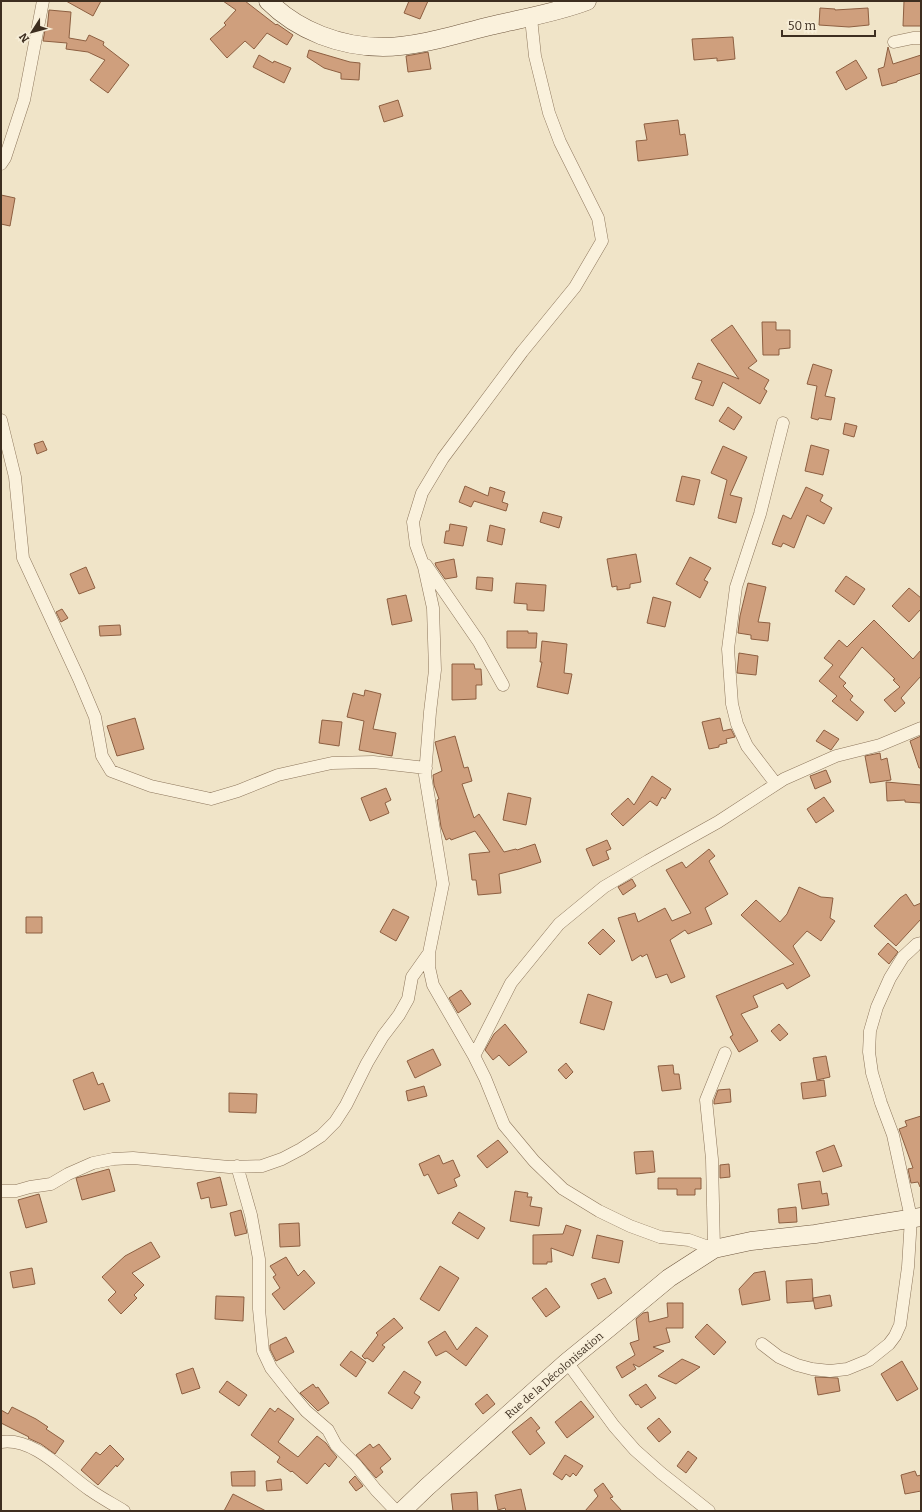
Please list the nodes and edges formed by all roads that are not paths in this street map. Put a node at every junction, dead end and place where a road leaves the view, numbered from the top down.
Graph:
1 (43, 1) edge
2 (268, 1) edge
3 (587, 1) edge
4 (531, 18) junction
5 (921, 38) edge
6 (894, 42) dead end
7 (5, 146) edge
8 (1, 164) edge
9 (1, 420) edge
10 (783, 423) dead end
11 (419, 553) junction
12 (503, 685) dead end
13 (921, 728) edge
14 (426, 768) junction
15 (776, 784) junction
16 (921, 943) edge
17 (429, 953) junction
18 (725, 1053) dead end
19 (474, 1056) junction
20 (237, 1166) junction
21 (1, 1191) edge
22 (916, 1217) edge
23 (714, 1248) junction
24 (762, 1344) dead end
25 (567, 1362) junction
26 (1, 1442) edge
27 (124, 1511) edge
28 (396, 1511) edge
29 (402, 1511) edge
30 (709, 1511) edge

1 - 7 street
2 - 4 street
3 - 4 street
4 - 11 street
5 - 6 street
7 - 8 street
9 - 14 street
10 - 15 street
11 - 12 street
11 - 14 street
13 - 15 street
14 - 17 street
15 - 19 street
16 - 22 street
17 - 19 street
17 - 20 street
18 - 23 street
19 - 23 street
20 - 21 street
20 - 28 street
22 - 23 street
22 - 24 street
23 - 25 street, Rue de la Décolonisation
25 - 29 street, Rue de la Décolonisation
25 - 30 street
26 - 27 street

